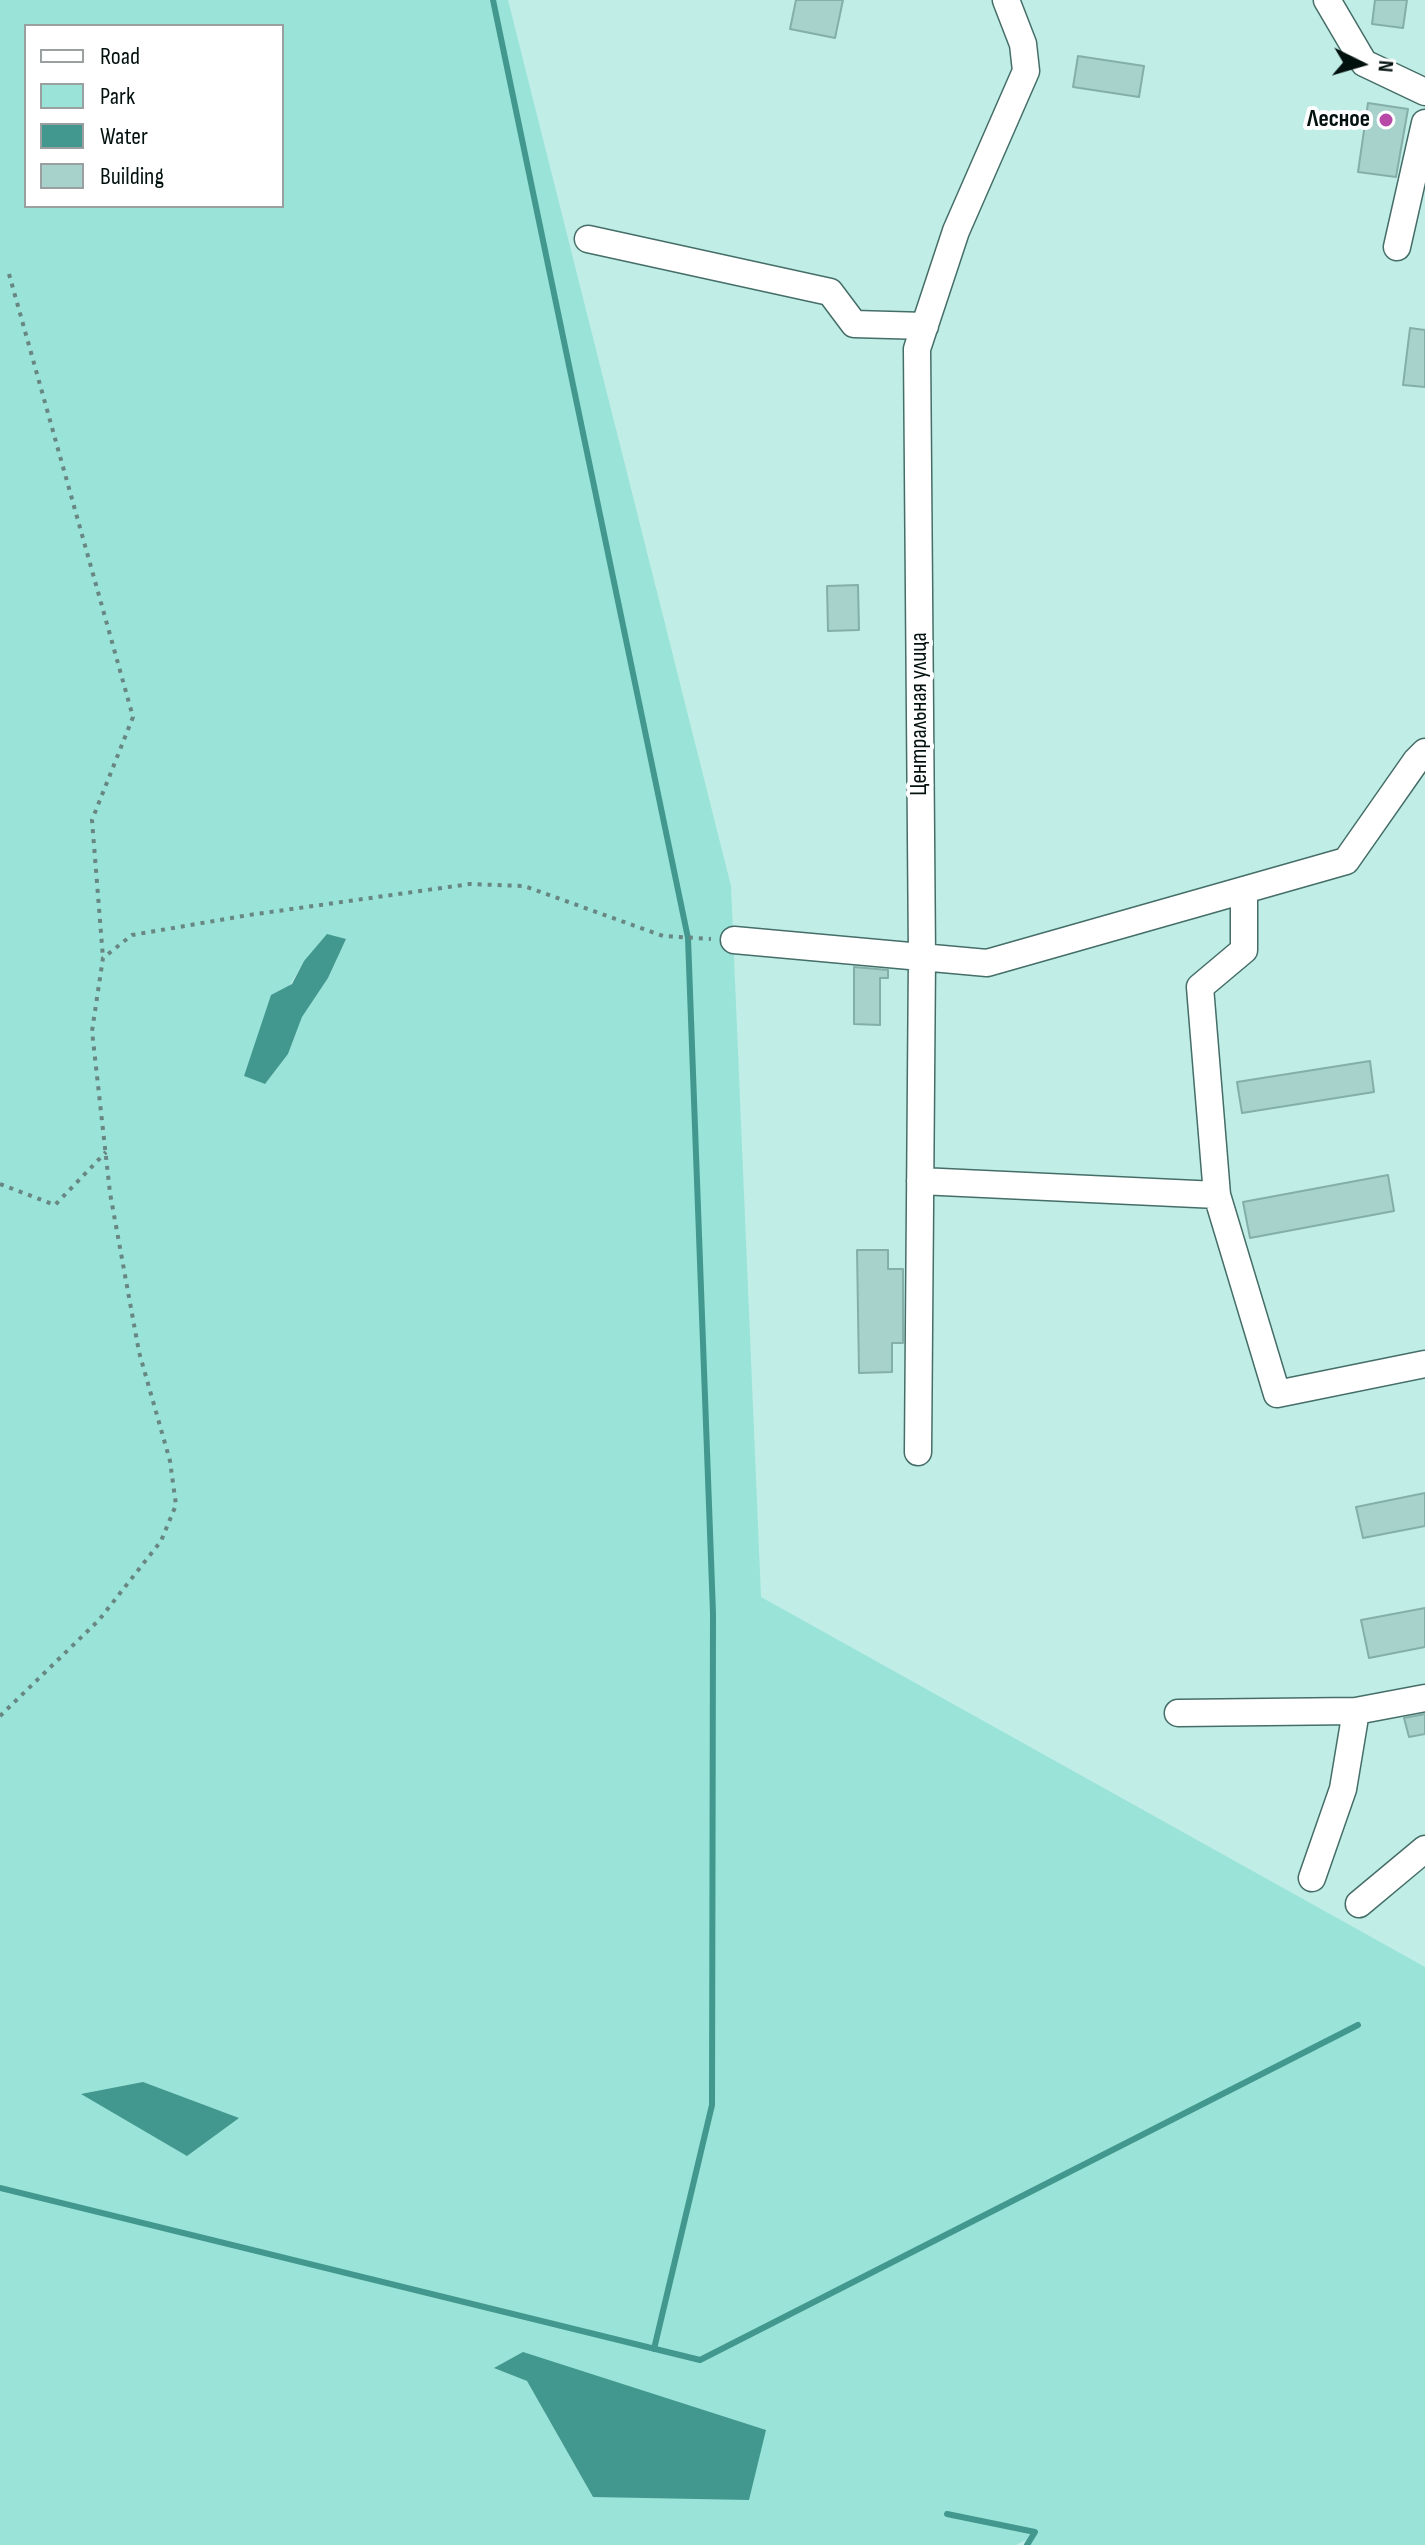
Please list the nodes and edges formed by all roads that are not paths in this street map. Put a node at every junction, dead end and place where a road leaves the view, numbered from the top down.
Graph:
1 (1006, 0) edge
2 (1327, 0) edge
3 (1425, 92) edge
4 (1425, 123) edge
5 (588, 239) dead end
6 (1397, 247) dead end
7 (925, 326) junction
8 (1425, 752) edge
9 (1244, 890) junction
10 (734, 940) road end
11 (922, 957) junction
12 (920, 1181) junction
13 (1217, 1195) junction
14 (1425, 1364) edge
15 (918, 1452) dead end
16 (1425, 1698) edge
17 (1356, 1711) junction
18 (1178, 1713) dead end
19 (1425, 1849) edge
20 (1312, 1878) dead end
21 (1359, 1904) dead end

1 - 7 street, Центральная улица
2 - 3 street
4 - 6 street
5 - 7 street
7 - 11 street, Центральная улица
8 - 9 street
9 - 11 street
9 - 13 street
10 - 11 street
11 - 12 street, Центральная улица
12 - 13 street
12 - 15 street, Центральная улица
13 - 14 street
16 - 17 street
17 - 18 street
17 - 20 street
19 - 21 street

